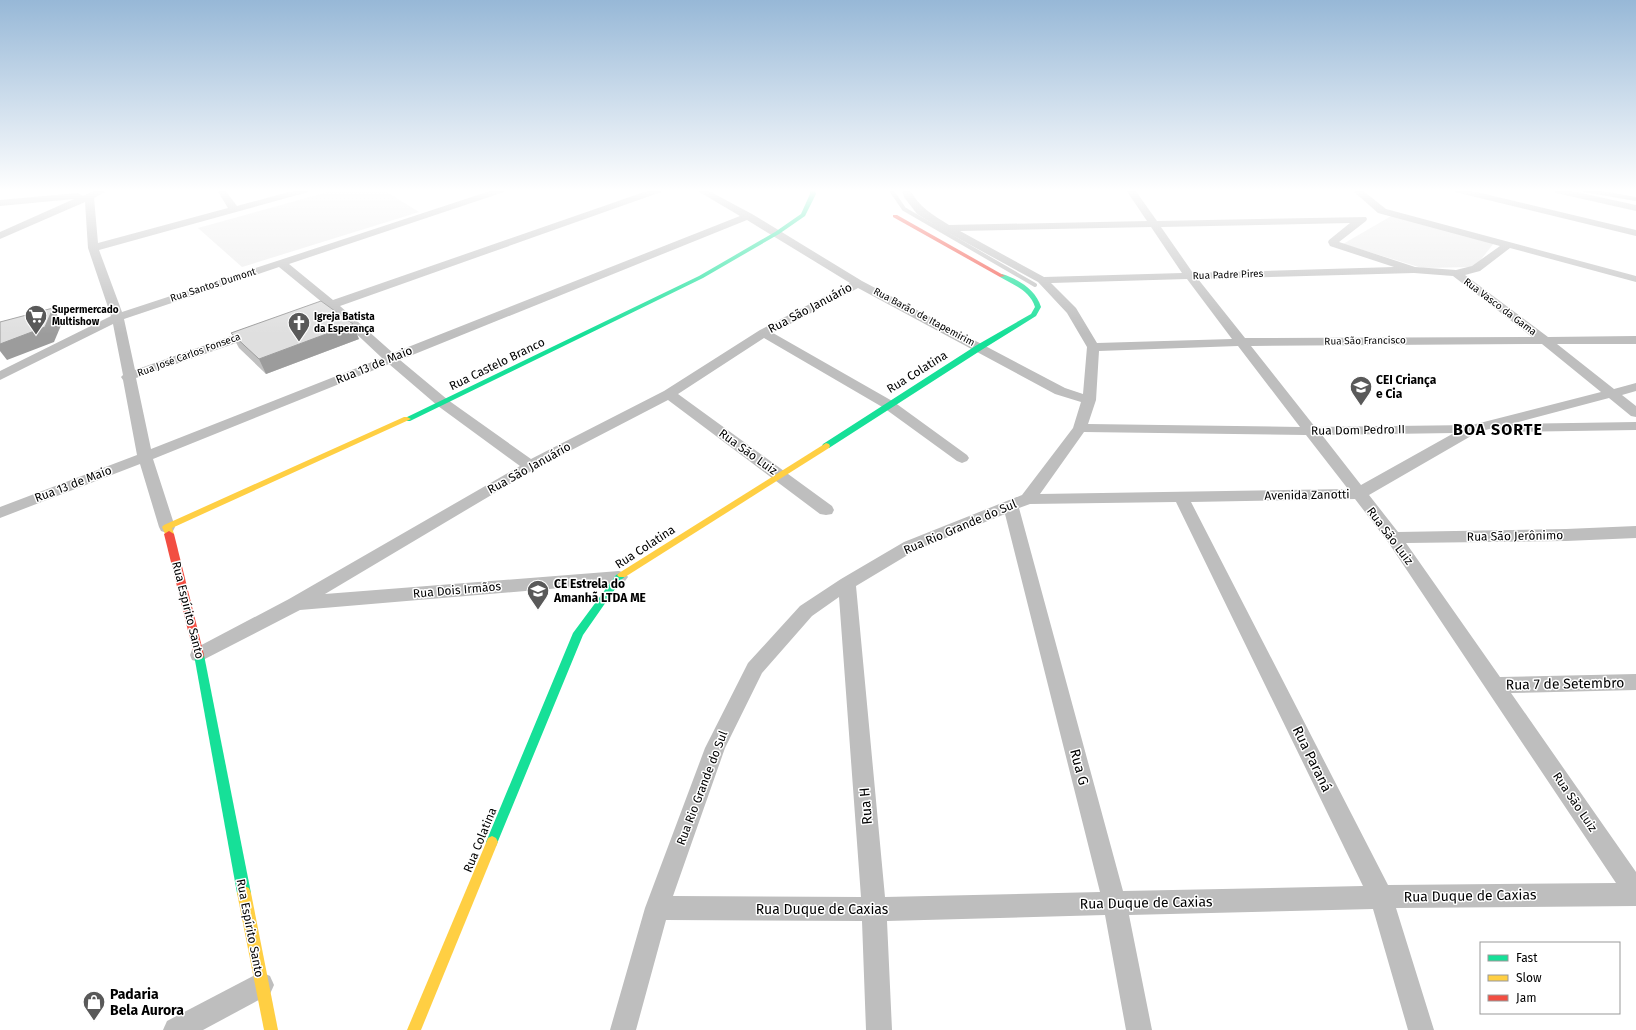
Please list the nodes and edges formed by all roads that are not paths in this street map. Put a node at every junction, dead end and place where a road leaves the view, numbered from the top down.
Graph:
1 (92, 238) edge
2 (129, 238) edge
3 (356, 238) edge
4 (520, 238) edge
5 (692, 238) edge
6 (768, 238) edge
7 (785, 238) edge
8 (935, 238) edge
9 (965, 238) edge
10 (1164, 238) edge
11 (1337, 238) edge
12 (1486, 238) edge
13 (1509, 244) junction
14 (93, 248) junction
15 (281, 263) junction
16 (1414, 270) junction
17 (1456, 273) junction
18 (1190, 276) junction
19 (1636, 279) edge
20 (1042, 280) junction
21 (858, 283) junction
22 (331, 304) junction
23 (118, 317) junction
24 (293, 318) edge
25 (263, 328) edge
26 (764, 333) junction
27 (1543, 339) junction
28 (1636, 340) edge
29 (1241, 342) junction
30 (980, 347) junction
31 (1093, 347) junction
32 (390, 358) junction
33 (0, 376) edge
34 (128, 377) junction
35 (1636, 387) edge
36 (669, 394) junction
37 (1611, 394) junction
38 (1089, 400) junction
39 (443, 403) junction
40 (889, 404) junction
41 (1636, 413) edge
42 (1636, 426) edge
43 (1080, 428) junction
44 (1473, 429) junction
45 (1309, 431) junction
46 (145, 456) junction
47 (962, 458) dead end
48 (530, 466) junction
49 (780, 475) junction
50 (1358, 494) junction
51 (1181, 498) junction
52 (1019, 503) junction
53 (826, 510) dead end
54 (0, 513) edge
55 (167, 527) junction
56 (1636, 532) edge
57 (1394, 538) junction
58 (619, 577) junction
59 (847, 583) junction
60 (295, 604) junction
61 (199, 655) junction
62 (1636, 682) edge
63 (1495, 686) junction
64 (1636, 893) edge
65 (1381, 897) junction
66 (1115, 904) junction
67 (657, 908) junction
68 (874, 909) junction
69 (261, 985) junction
70 (176, 1030) edge
71 (271, 1030) edge
72 (414, 1030) edge
73 (623, 1030) edge
74 (879, 1030) edge
75 (1139, 1030) edge
76 (1421, 1030) edge

1 - 14 street, Rua Espírito Santo
2 - 14 street
3 - 15 street, Rua Santos Dumont
4 - 22 street
5 - 32 street, Rua 13 de Maio
6 - 39 street, Rua Castelo Branco
7 - 21 street, Rua Barão de Itapemirim
8 - 30 street, Rua Colatina
9 - 20 street
10 - 18 street, Rua São Luiz
11 - 16 street, Rua Vasco da Gama
12 - 13 street
13 - 17 street
13 - 19 street
14 - 23 street, Rua Espírito Santo
15 - 22 street
15 - 23 street, Rua Santos Dumont
16 - 17 street, Rua Vasco da Gama
16 - 18 street, Rua Padre Pires
17 - 27 street, Rua Vasco da Gama
18 - 20 street, Rua Padre Pires
18 - 29 street, Rua São Luiz
20 - 31 street
21 - 26 street, Rua São Januário
21 - 30 street, Rua Barão de Itapemirim
22 - 24 street
22 - 32 street
23 - 33 street, Rua Santos Dumont
23 - 34 street, Rua Espírito Santo
25 - 34 street, Rua José Carlos Fonseca
26 - 36 street, Rua São Januário
26 - 40 street
27 - 28 street, Rua São Francisco
27 - 29 street, Rua São Francisco
27 - 37 street, Rua Vasco da Gama
29 - 31 street, Rua São Francisco
29 - 45 street, Rua São Luiz
30 - 38 street, Rua Barão de Itapemirim
30 - 40 street, Rua Colatina
31 - 38 street, Rua Rio Grande do Sul
32 - 39 street
32 - 46 street, Rua 13 de Maio
34 - 46 street, Rua Espírito Santo
35 - 37 street, Avenida Zanotti
36 - 48 street, Rua São Januário
36 - 49 street, Rua São Luiz
37 - 41 street, Rua Vasco da Gama
37 - 44 street, Avenida Zanotti
38 - 43 street, Rua Rio Grande do Sul
39 - 48 street
39 - 55 street, Rua Castelo Branco
40 - 47 street
40 - 49 street, Rua Colatina
42 - 44 street, Rua Dom Pedro II
43 - 45 street, Rua Dom Pedro II
43 - 52 street, Rua Rio Grande do Sul
44 - 45 street, Rua Dom Pedro II
44 - 50 street, Avenida Zanotti
45 - 50 street, Rua São Luiz
46 - 54 street, Rua 13 de Maio
46 - 55 street, Rua Espírito Santo
48 - 60 street, Rua São Januário
49 - 53 street, Rua São Luiz
49 - 58 street, Rua Colatina
50 - 51 street, Avenida Zanotti
50 - 57 street, Rua São Luiz
51 - 52 street, Avenida Zanotti
51 - 65 street, Rua Paraná
52 - 59 street, Rua Rio Grande do Sul
52 - 66 street, Rua G
55 - 61 street, Rua Espírito Santo
56 - 57 street, Rua São Jerônimo
57 - 63 street, Rua São Luiz
58 - 60 street, Rua Dois Irmãos
58 - 72 street, Rua Colatina
59 - 67 street, Rua Rio Grande do Sul
59 - 68 street, Rua H
60 - 61 street, Rua São Januário
61 - 69 street, Rua Espírito Santo
62 - 63 street, Rua 7 de Setembro
63 - 64 street, Rua São Luiz
64 - 65 street, Rua Duque de Caxias
65 - 66 street, Rua Duque de Caxias
65 - 76 street, Rua Paraná
66 - 68 street, Rua Duque de Caxias
66 - 75 street, Rua G
67 - 68 street, Rua Duque de Caxias
67 - 73 street, Rua Rio Grande do Sul
68 - 74 street, Rua H
69 - 70 street
69 - 71 street, Rua Espírito Santo

